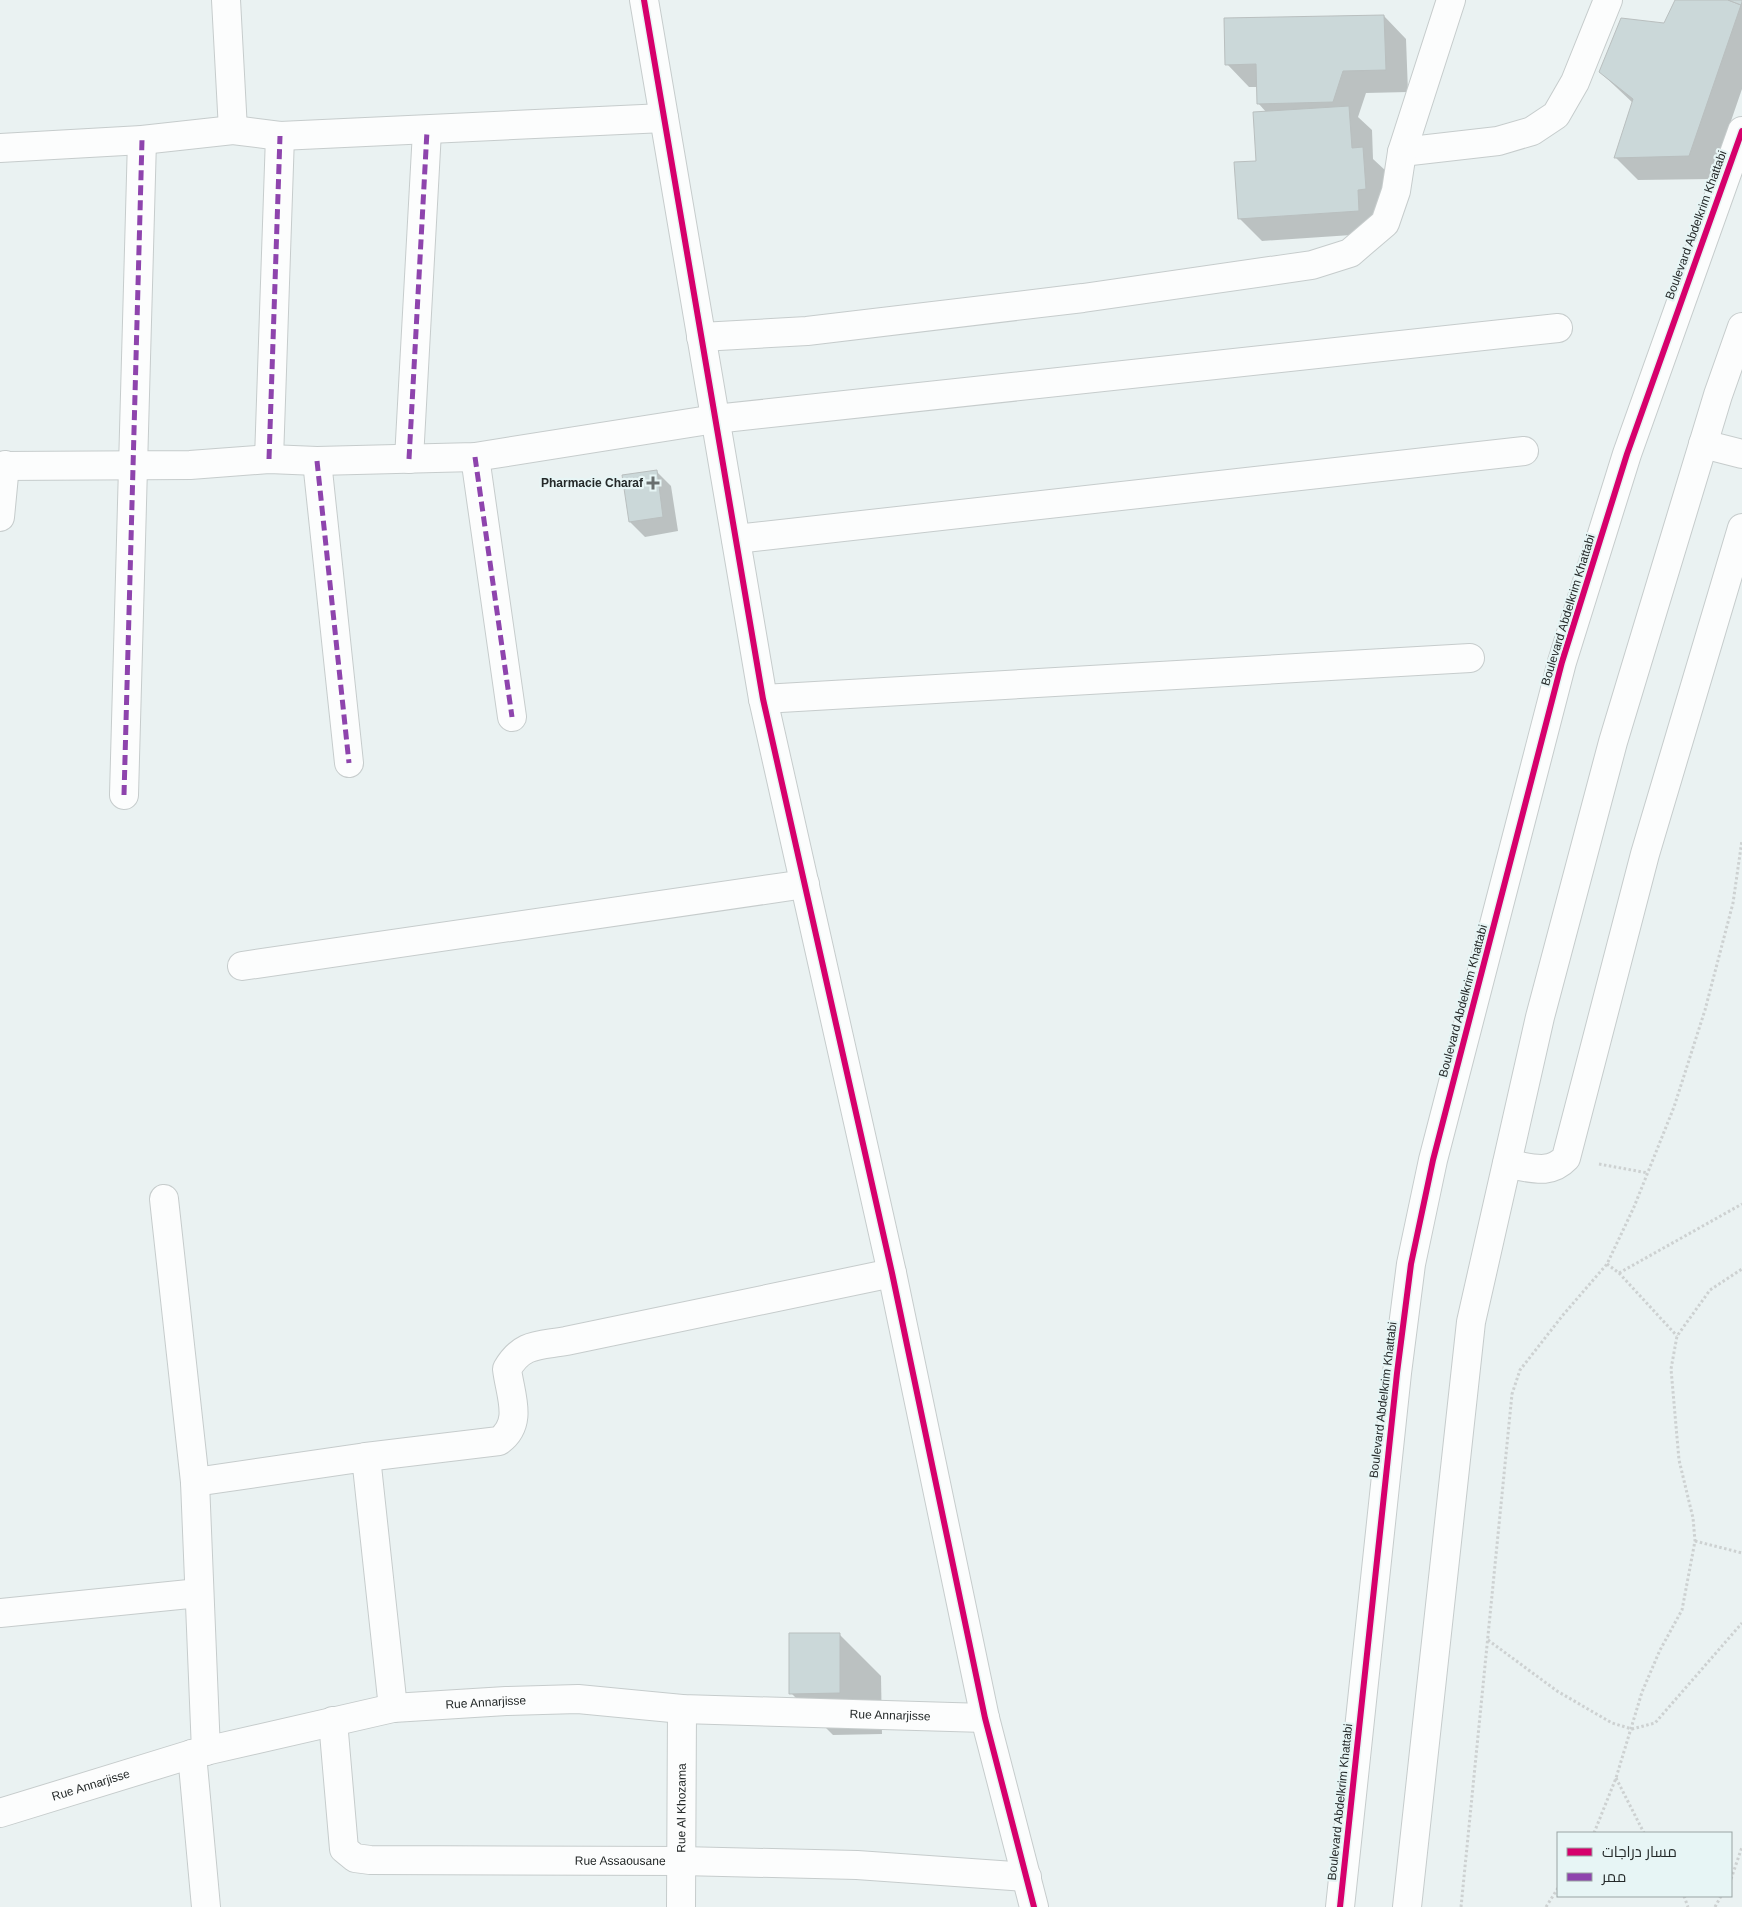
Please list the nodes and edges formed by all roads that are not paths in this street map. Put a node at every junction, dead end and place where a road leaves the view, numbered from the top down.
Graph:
1 (226, 0) edge
2 (644, 0) edge
3 (1452, 0) edge
4 (1608, 0) edge
5 (664, 118) junction
6 (233, 130) junction
7 (427, 131) junction
8 (1742, 131) edge
9 (280, 136) junction
10 (142, 140) junction
11 (0, 148) edge
12 (1402, 152) junction
13 (1742, 327) edge
14 (1558, 328) dead end
15 (701, 337) junction
16 (715, 419) junction
17 (1703, 444) junction
18 (1524, 451) dead end
19 (1742, 454) edge
20 (475, 457) junction
21 (269, 459) junction
22 (409, 459) junction
23 (317, 461) junction
24 (131, 464) junction
25 (2, 466) edge
26 (0, 517) edge
27 (1742, 528) edge
28 (736, 540) junction
29 (1470, 658) dead end
30 (763, 698) junction
31 (512, 716) dead end
32 (349, 763) dead end
33 (124, 795) dead end
34 (805, 884) junction
35 (242, 966) dead end
36 (1507, 1164) junction
37 (164, 1199) dead end
38 (892, 1273) junction
39 (366, 1458) junction
40 (195, 1482) junction
41 (199, 1593) junction
42 (0, 1613) edge
43 (394, 1708) junction
44 (682, 1709) junction
45 (985, 1718) junction
46 (333, 1721) junction
47 (199, 1752) junction
48 (0, 1813) edge
49 (681, 1861) junction
50 (1027, 1877) junction
51 (206, 1907) edge
52 (681, 1907) edge
53 (1034, 1907) edge
54 (1340, 1907) edge
55 (1407, 1907) edge

1 - 6 street
2 - 5 street
3 - 12 street
4 - 12 street
5 - 7 street
5 - 15 street
6 - 9 street
6 - 10 street
7 - 9 street
7 - 22 street
8 - 54 street, Boulevard Abdelkrim Khattabi
9 - 21 street
10 - 11 street
10 - 24 street
12 - 15 street
13 - 17 street
14 - 16 street
15 - 16 street
16 - 20 street
16 - 28 street
17 - 19 street
17 - 36 street
18 - 28 street
20 - 22 street
20 - 31 street
21 - 23 street
21 - 24 street
22 - 23 street
23 - 32 street
24 - 25 street
24 - 33 street
25 - 26 street
27 - 36 street
28 - 30 street
29 - 30 street
30 - 34 street
34 - 35 street
34 - 38 street
36 - 55 street
37 - 40 street
38 - 39 street
38 - 45 street
39 - 40 street
39 - 43 street
40 - 41 street
41 - 42 street
41 - 47 street
43 - 44 street, Rue Annarjisse
43 - 46 street, Rue Annarjisse
44 - 45 street, Rue Annarjisse
44 - 49 street, Rue Al Khozama
45 - 50 street
46 - 47 street, Rue Annarjisse
46 - 49 street, Rue Assaousane
47 - 48 street, Rue Annarjisse
47 - 51 street
49 - 50 street, Rue Assaousane
49 - 52 street, Rue Al Khozama
50 - 53 street

